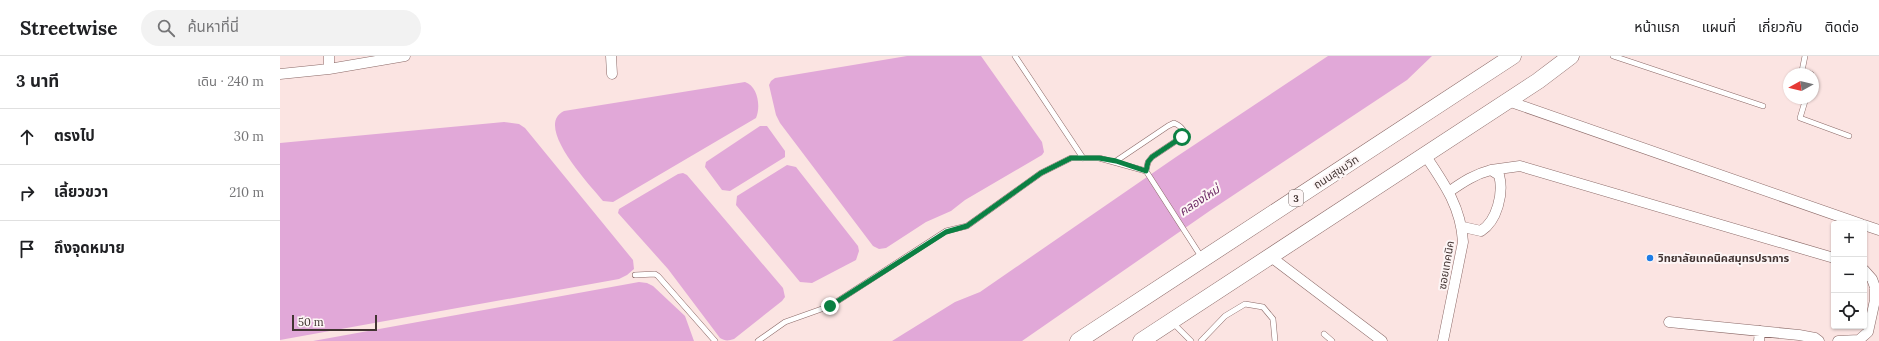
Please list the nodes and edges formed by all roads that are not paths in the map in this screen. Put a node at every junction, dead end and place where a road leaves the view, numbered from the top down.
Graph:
1 (329, 56) edge
2 (405, 56) edge
3 (610, 56) edge
4 (1015, 56) edge
5 (1571, 56) edge
6 (1613, 56) edge
7 (1805, 56) edge
8 (1509, 57) edge
9 (1803, 68) edge
10 (329, 69) junction
11 (280, 74) edge
12 (612, 74) dead end
13 (1508, 101) junction
14 (1804, 104) edge
15 (1763, 106) dead end
16 (1849, 136) dead end
17 (1425, 155) junction
18 (1083, 158) junction
19 (1116, 161) junction
20 (1491, 170) junction
21 (1146, 173) junction
22 (1450, 191) junction
23 (1852, 221) edge
24 (1867, 226) edge
25 (1463, 227) junction
26 (1879, 230) edge
27 (1270, 257) junction
28 (1831, 257) edge
29 (1202, 259) junction
30 (1867, 273) edge
31 (635, 275) dead end
32 (1171, 321) junction
33 (1669, 322) dead end
34 (1324, 334) dead end
35 (1760, 336) edge
36 (715, 341) edge
37 (758, 341) edge
38 (1078, 341) edge
39 (1141, 341) edge
40 (1191, 341) edge
41 (1201, 341) edge
42 (1275, 341) edge
43 (1332, 341) edge
44 (1382, 341) edge
45 (1443, 341) edge
46 (1819, 341) edge
47 (1838, 341) edge

1 - 10 street
2 - 10 street
3 - 12 street
4 - 18 lane
5 - 13 highway
6 - 15 lane
7 - 9 lane
8 - 29 highway, ถนนสุขุมวิท / 3
10 - 11 street
13 - 17 highway
13 - 23 street
14 - 16 lane
17 - 22 street, ซอยเทคนิค
17 - 27 highway
18 - 19 lane
18 - 37 lane
19 - 21 lane
19 - 21 lane
20 - 22 street
20 - 25 street
20 - 28 street
21 - 29 lane
22 - 25 street, ซอยเทคนิค
24 - 26 street
25 - 45 street, ซอยเทคนิค
27 - 32 highway
27 - 44 street
29 - 38 highway, ถนนสุขุมวิท / 3
30 - 47 street
31 - 36 lane
32 - 39 highway
32 - 40 lane
33 - 35 street
34 - 43 lane
35 - 46 street
41 - 42 lane

